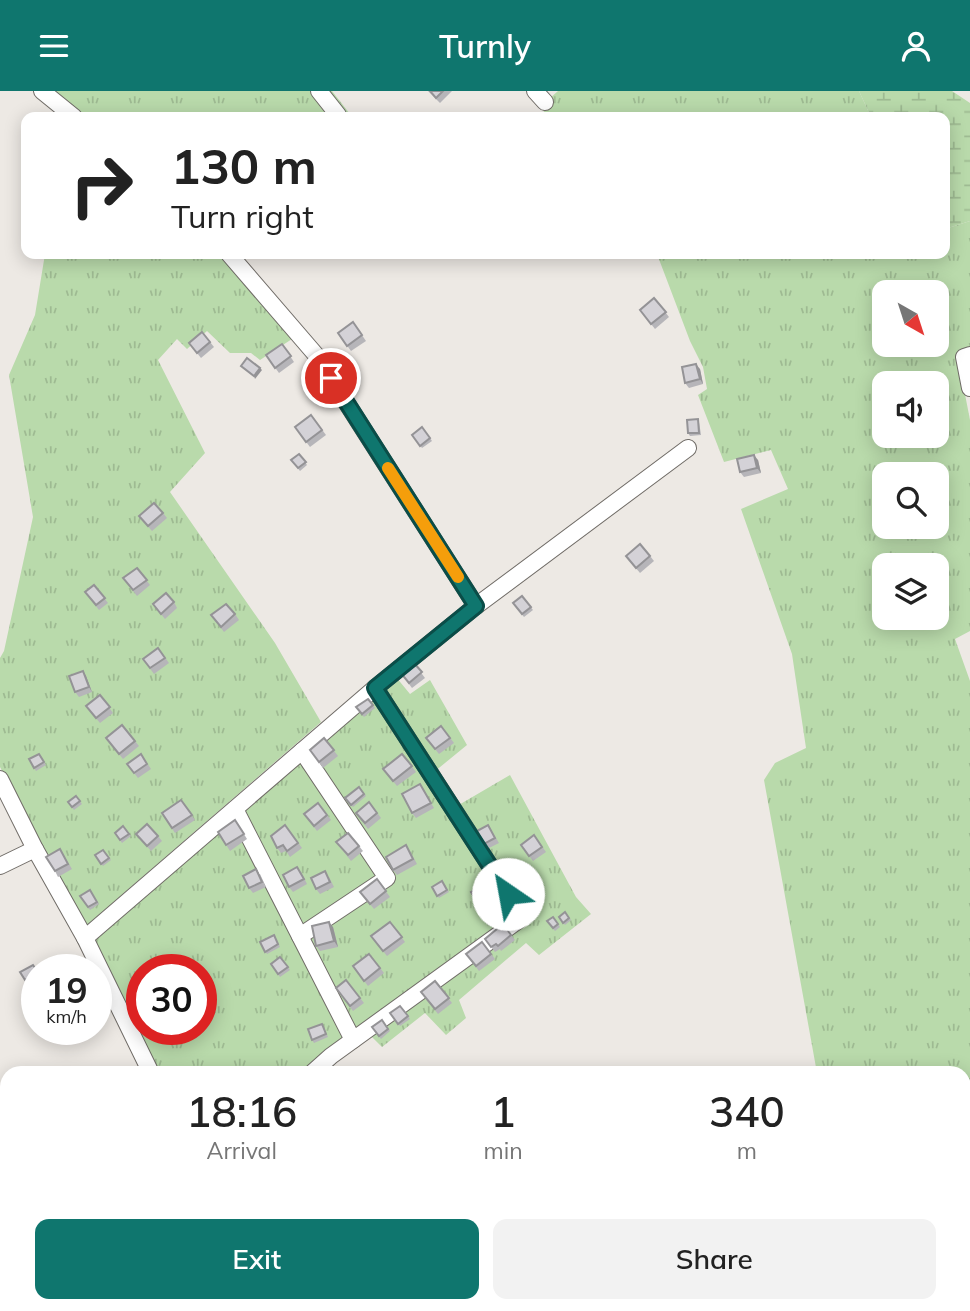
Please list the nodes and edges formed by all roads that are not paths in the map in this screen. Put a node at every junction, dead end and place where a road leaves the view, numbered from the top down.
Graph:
1 (42, 91) edge
2 (319, 91) edge
3 (68, 112) edge
4 (336, 112) edge
5 (233, 259) edge
6 (970, 355) edge
7 (970, 388) edge
8 (688, 448) dead end
9 (476, 606) junction
10 (375, 688) junction
11 (302, 751) junction
12 (0, 779) edge
13 (235, 809) junction
14 (35, 849) junction
15 (0, 866) edge
16 (300, 936) junction
17 (85, 938) junction
18 (353, 1040) junction
19 (148, 1066) edge
20 (321, 1066) edge

1 - 3 street
2 - 4 street
5 - 9 street
6 - 7 street
8 - 9 street
9 - 10 street
10 - 11 street
10 - 18 street
11 - 13 street
11 - 16 street
12 - 14 street
13 - 16 street
13 - 17 street
14 - 15 street
14 - 17 street
16 - 18 street
17 - 19 street
18 - 20 street

